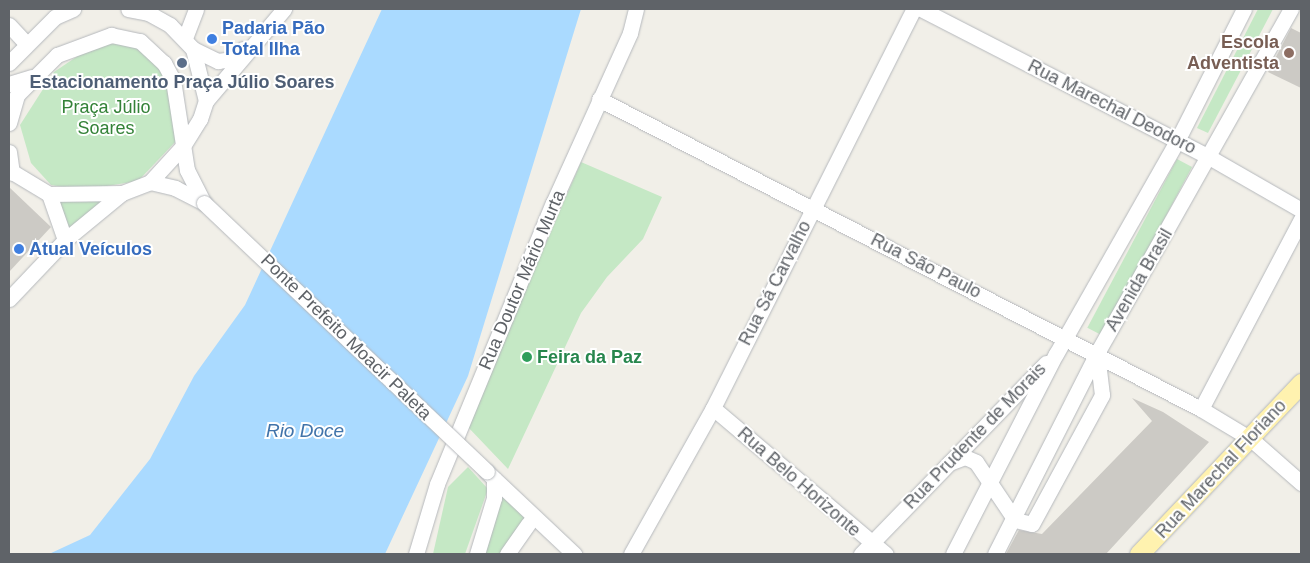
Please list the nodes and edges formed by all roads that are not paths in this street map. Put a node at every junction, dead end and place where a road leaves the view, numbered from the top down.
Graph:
1 (73, 9) edge
2 (128, 9) edge
3 (196, 9) edge
4 (283, 9) edge
5 (636, 9) edge
6 (914, 9) edge
7 (921, 9) edge
8 (1244, 9) edge
9 (1291, 9) edge
10 (146, 11) edge
11 (9, 25) edge
12 (26, 43) junction
13 (189, 44) junction
14 (9, 63) edge
15 (32, 77) junction
16 (9, 84) edge
17 (598, 100) junction
18 (206, 101) junction
19 (9, 123) edge
20 (1177, 140) junction
21 (184, 146) junction
22 (9, 152) edge
23 (1209, 157) junction
24 (10, 172) edge
25 (150, 182) junction
26 (122, 193) junction
27 (49, 194) junction
28 (204, 203) junction
29 (812, 209) junction
30 (1301, 210) edge
31 (1301, 219) edge
32 (65, 240) junction
33 (9, 299) edge
34 (1066, 337) junction
35 (1096, 348) junction
36 (1056, 354) junction
37 (1301, 383) edge
38 (713, 408) junction
39 (1201, 409) junction
40 (1251, 439) junction
41 (940, 470) junction
42 (991, 481) junction
43 (1301, 483) edge
44 (500, 494) junction
45 (532, 520) junction
46 (1015, 520) junction
47 (866, 549) edge
48 (416, 554) edge
49 (477, 554) edge
50 (508, 554) edge
51 (574, 554) edge
52 (631, 554) edge
53 (886, 554) edge
54 (953, 554) edge
55 (995, 554) edge
56 (1140, 554) edge

1 - 12 street
2 - 10 street
3 - 13 street
4 - 13 street
4 - 18 street
5 - 17 street, Rua Doutor Mário Murta
6 - 29 street, Rua Sá Carvalho
7 - 20 street, Rua Marechal Deodoro
8 - 20 street
9 - 23 street, Avenida Brasil
10 - 13 street
11 - 12 street
12 - 14 street
13 - 18 street
15 - 16 street
15 - 19 street
15 - 21 street
17 - 29 street, Rua São Paulo
17 - 48 street, Rua Doutor Mário Murta
18 - 21 street
20 - 23 street, Rua Marechal Deodoro
20 - 34 street
21 - 25 street
21 - 28 street, Ponte Prefeito Moacir Paleta
22 - 24 street
23 - 30 street, Rua Marechal Deodoro
23 - 35 street, Avenida Brasil
24 - 27 street
25 - 26 street
25 - 28 street, Ponte Prefeito Moacir Paleta
26 - 27 street
26 - 32 street
27 - 32 street
28 - 44 street, Ponte Prefeito Moacir Paleta, bridge
29 - 34 street, Rua São Paulo
29 - 38 street, Rua Sá Carvalho
31 - 39 street
32 - 33 street
34 - 35 street, Rua São Paulo
34 - 36 street
35 - 36 street, Rua Prudente de Morais
35 - 39 street, Rua São Paulo
35 - 46 street, Avenida Brasil
35 - 46 street
36 - 41 street, Rua Prudente de Morais
36 - 42 street
37 - 40 main road, Rua Marechal Floriano
38 - 47 street, Rua Belo Horizonte
38 - 52 street, Rua Sá Carvalho
39 - 40 street, Rua São Paulo
40 - 43 street, Rua São Paulo
40 - 56 main road, Rua Marechal Floriano
41 - 42 street
41 - 47 street, Rua Prudente de Morais
42 - 46 street
42 - 54 street
44 - 45 street
44 - 49 street
45 - 50 street
45 - 51 street
46 - 55 street, Avenida Brasil
47 - 53 street, Rua Belo Horizonte

